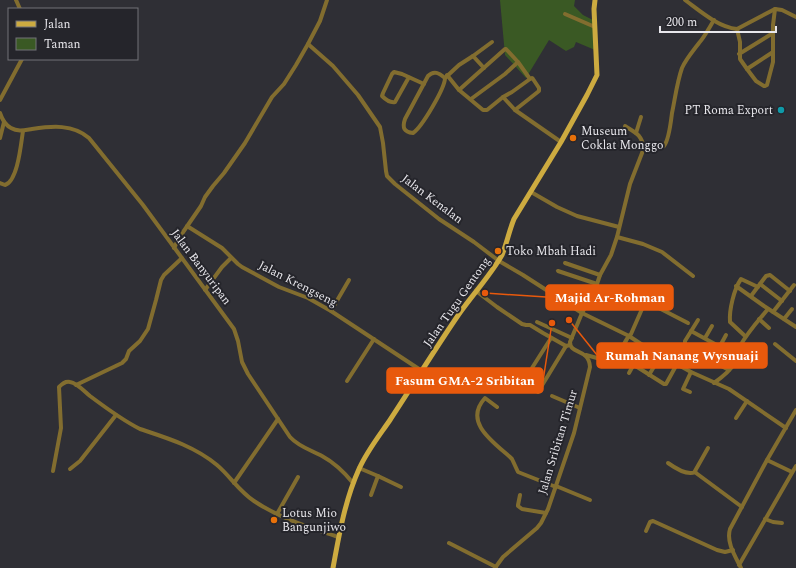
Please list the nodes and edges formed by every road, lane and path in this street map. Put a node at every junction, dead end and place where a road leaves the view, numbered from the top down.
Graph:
1 (327, 0) edge
2 (595, 0) edge
3 (685, 0) edge
4 (775, 9) junction
5 (565, 14) dead end
6 (796, 16) edge
7 (714, 20) junction
8 (595, 27) junction
9 (737, 29) junction
10 (773, 33) junction
11 (492, 42) dead end
12 (308, 44) junction
13 (773, 52) junction
14 (740, 54) junction
15 (473, 56) junction
16 (21, 60) edge
17 (518, 62) junction
18 (484, 68) junction
19 (747, 69) junction
20 (446, 76) junction
21 (409, 77) junction
22 (530, 79) junction
23 (424, 84) junction
24 (459, 90) junction
25 (503, 97) junction
26 (471, 99) junction
27 (0, 100) edge
28 (515, 110) junction
29 (0, 113) edge
30 (641, 117) dead end
31 (4, 122) junction
32 (625, 126) dead end
33 (24, 131) junction
34 (636, 133) junction
35 (0, 138) edge
36 (561, 142) junction
37 (644, 148) junction
38 (0, 184) edge
39 (531, 192) junction
40 (187, 226) junction
41 (619, 227) junction
42 (617, 237) junction
43 (174, 248) junction
44 (182, 258) junction
45 (231, 258) junction
46 (499, 261) junction
47 (565, 263) dead end
48 (558, 271) dead end
49 (600, 275) junction
50 (693, 276) dead end
51 (349, 280) dead end
52 (597, 284) junction
53 (794, 285) dead end
54 (736, 286) junction
55 (759, 286) junction
56 (206, 290) junction
57 (476, 291) junction
58 (790, 291) junction
59 (751, 296) junction
60 (782, 301) junction
61 (768, 309) junction
62 (792, 310) dead end
63 (331, 311) junction
64 (773, 312) junction
65 (582, 313) junction
66 (759, 319) junction
67 (784, 319) junction
68 (698, 320) dead end
69 (537, 322) dead end
70 (688, 323) dead end
71 (546, 326) junction
72 (712, 326) dead end
73 (796, 327) edge
74 (769, 328) dead end
75 (691, 331) junction
76 (543, 334) junction
77 (726, 335) dead end
78 (629, 336) junction
79 (745, 336) junction
80 (551, 338) junction
81 (572, 338) junction
82 (705, 338) junction
83 (374, 339) junction
84 (775, 344) dead end
85 (568, 346) junction
86 (644, 346) junction
87 (720, 346) junction
88 (690, 350) junction
89 (586, 355) junction
90 (661, 355) junction
91 (737, 356) junction
92 (796, 360) edge
93 (608, 361) dead end
94 (677, 364) junction
95 (634, 365) junction
96 (616, 366) dead end
97 (682, 367) junction
98 (532, 368) dead end
99 (729, 370) junction
100 (422, 371) junction
101 (691, 372) junction
102 (629, 373) dead end
103 (650, 376) junction
104 (347, 381) dead end
105 (714, 383) junction
106 (76, 385) junction
107 (538, 392) dead end
108 (690, 392) dead end
109 (552, 396) dead end
110 (747, 401) junction
111 (496, 407) dead end
112 (580, 408) junction
113 (796, 410) edge
114 (116, 414) junction
115 (736, 418) dead end
116 (278, 419) junction
117 (786, 428) junction
118 (708, 448) dead end
119 (767, 460) junction
120 (668, 463) dead end
121 (796, 466) edge
122 (359, 468) junction
123 (70, 469) dead end
124 (53, 471) dead end
125 (695, 472) junction
126 (792, 472) junction
127 (378, 476) junction
128 (298, 477) dead end
129 (234, 483) junction
130 (353, 483) junction
131 (556, 486) junction
132 (401, 487) dead end
133 (371, 495) dead end
134 (520, 495) dead end
135 (590, 500) dead end
136 (742, 506) junction
137 (277, 514) junction
138 (546, 514) junction
139 (765, 519) junction
140 (782, 523) dead end
141 (646, 531) dead end
142 (338, 537) junction
143 (449, 543) dead end
144 (733, 550) junction
145 (496, 567) edge
146 (740, 567) edge
147 (333, 568) edge

1 - 12 street
2 - 8 main road, Jalan Tugu Gentong
3 - 7 street
4 - 6 street
4 - 9 street
4 - 10 street
5 - 8 street
7 - 9 street
7 - 37 street
8 - 36 main road, Jalan Tugu Gentong
9 - 14 street
10 - 13 street
10 - 14 street
11 - 15 street
12 - 40 street
12 - 46 street, Jalan Kenalan
13 - 19 street
13 - 19 street
14 - 19 street
15 - 18 street
15 - 20 street
16 - 27 street
17 - 18 street
17 - 22 street
17 - 26 street
18 - 24 street
20 - 23 street
20 - 23 street
20 - 24 street
21 - 21 street
21 - 23 street
22 - 25 street
22 - 28 street
24 - 26 street
25 - 26 street
25 - 28 street
28 - 36 street
29 - 31 street
30 - 34 street
31 - 33 street
31 - 35 street
32 - 34 street
33 - 38 street
33 - 43 street, Jalan Banyuripan
34 - 37 street
36 - 39 main road, Jalan Tugu Gentong
37 - 41 street
39 - 41 street
39 - 46 main road, Jalan Tugu Gentong
40 - 43 street
40 - 45 street, Jalan Krengseng
41 - 42 street
42 - 49 street
42 - 50 street
43 - 44 street, Jalan Banyuripan
44 - 56 street, Jalan Banyuripan
44 - 106 street
45 - 56 street
45 - 63 street, Jalan Krengseng
46 - 57 main road, Jalan Tugu Gentong
46 - 65 street, Jalan Kenalan
47 - 49 street
48 - 52 street
49 - 52 street
51 - 63 street
52 - 65 street
53 - 58 street
54 - 55 street
54 - 59 street
54 - 79 street
55 - 58 street
55 - 59 street
55 - 60 street
56 - 116 street, Jalan Banyuripan
57 - 76 street
57 - 100 main road, Jalan Tugu Gentong
58 - 60 street
59 - 61 street
60 - 64 street
61 - 64 street
61 - 66 street
62 - 67 street
63 - 83 street, Jalan Krengseng
64 - 67 street
65 - 78 street, Jalan Kenalan
65 - 81 street
66 - 74 street
66 - 79 street
67 - 73 street
68 - 75 street
69 - 71 street
70 - 78 street
71 - 76 street
71 - 81 street
72 - 82 street
75 - 82 street
75 - 88 street
76 - 80 street
77 - 87 street
78 - 86 street, Jalan Kenalan
78 - 96 street
79 - 91 street
80 - 85 street
80 - 98 street
81 - 85 street
82 - 87 street
83 - 100 street, Jalan Krengseng
83 - 104 street
84 - 92 street
85 - 89 street
85 - 107 street
86 - 90 street, Jalan Kenalan
86 - 95 street
87 - 91 street
88 - 97 street
88 - 99 street
89 - 93 street
89 - 112 street, Jalan Sribitan Timur
90 - 94 street, Jalan Kenalan
90 - 103 street
91 - 99 street
94 - 97 street, Jalan Kenalan
94 - 103 street
95 - 102 street
95 - 103 street
97 - 101 street, Jalan Kenalan
99 - 105 street
100 - 122 main road, Jalan Tugu Gentong
101 - 105 street, Jalan Kenalan
101 - 108 street
105 - 110 street, Jalan Kenalan
106 - 114 street
106 - 124 street
109 - 112 street
110 - 115 street
110 - 117 street, Jalan Kenalan
111 - 131 street
112 - 131 street, Jalan Sribitan Timur
113 - 117 street
114 - 123 street
114 - 129 street
116 - 129 street
116 - 130 street, Jalan Banyuripan
117 - 119 street
118 - 125 street
119 - 126 street
119 - 136 street
120 - 125 street
121 - 126 street
122 - 127 street
122 - 130 main road, Jalan Tugu Gentong
125 - 136 street
126 - 139 street
127 - 132 street
127 - 133 street
128 - 137 street
129 - 137 street
130 - 142 main road, Jalan Tugu Gentong
131 - 135 street
131 - 138 street, Jalan Sribitan Timur
134 - 138 street
136 - 144 street
137 - 142 street
138 - 145 street, Jalan Sribitan Timur
139 - 140 street
139 - 146 street
141 - 144 street
142 - 147 main road, Jalan Tugu Gentong
143 - 145 street
144 - 146 street

